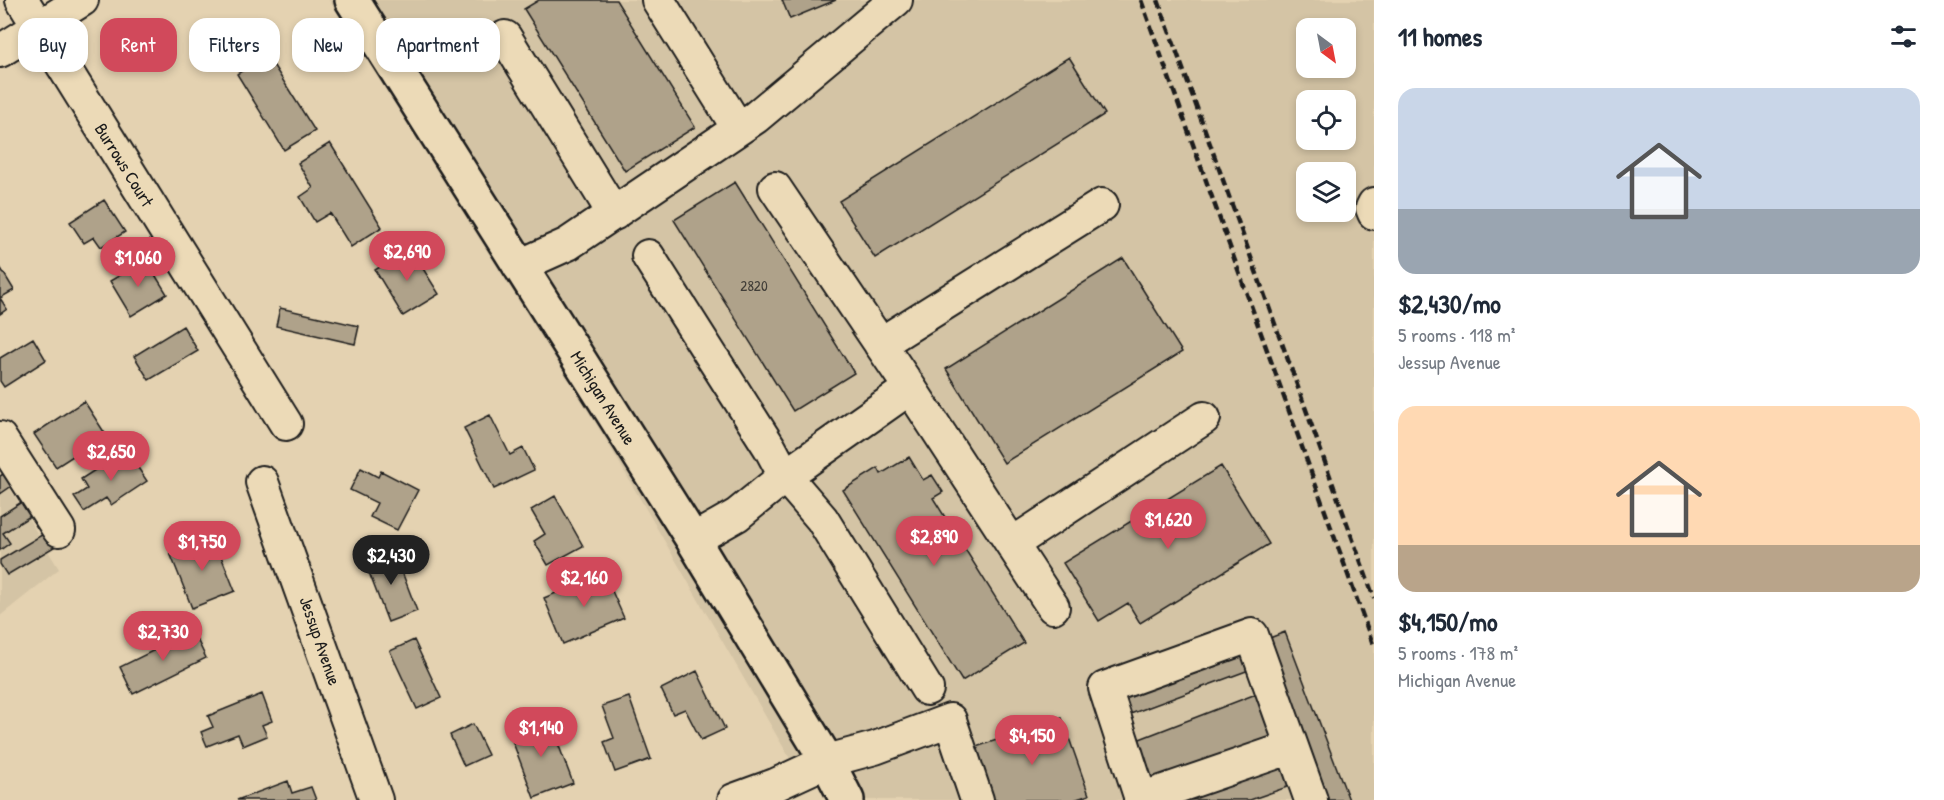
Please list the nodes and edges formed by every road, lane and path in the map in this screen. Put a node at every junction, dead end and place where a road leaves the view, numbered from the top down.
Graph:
1 (22, 0) edge
2 (82, 0) edge
3 (352, 0) edge
4 (658, 0) edge
5 (896, 0) edge
6 (33, 18) edge
7 (54, 18) edge
8 (505, 37) dead end
9 (18, 40) edge
10 (0, 51) edge
11 (66, 72) edge
12 (738, 128) junction
13 (775, 188) dead end
14 (1374, 204) edge
15 (1102, 205) dead end
16 (1374, 213) edge
17 (614, 214) junction
18 (648, 256) dead end
19 (519, 266) junction
20 (880, 344) junction
21 (910, 388) junction
22 (1204, 418) dead end
23 (286, 424) dead end
24 (0, 438) edge
25 (785, 476) junction
26 (262, 482) dead end
27 (59, 530) dead end
28 (693, 540) junction
29 (1012, 544) junction
30 (1053, 607) dead end
31 (927, 689) dead end
32 (1292, 747) junction
33 (828, 761) junction
34 (376, 800) edge
35 (734, 800) edge
36 (847, 800) edge
37 (977, 800) edge
38 (1140, 800) edge
39 (1311, 800) edge

1 - 6 street, Burrows Court
2 - 7 street
3 - 19 main road, Michigan Avenue
4 - 12 street
5 - 12 street
8 - 17 street
9 - 10 street
11 - 23 street, Burrows Court
12 - 17 street
13 - 20 street
14 - 16 street
15 - 20 street
17 - 19 street
18 - 25 street
19 - 28 main road, Michigan Avenue
20 - 21 street
21 - 25 street
21 - 29 street
22 - 29 street
24 - 27 street
25 - 28 street
25 - 31 street
26 - 34 street, Jessup Avenue
28 - 33 main road, Michigan Avenue
29 - 30 street
32 - 38 street
32 - 38 street
32 - 39 street
33 - 35 street
33 - 36 main road, Michigan Avenue
33 - 37 street

